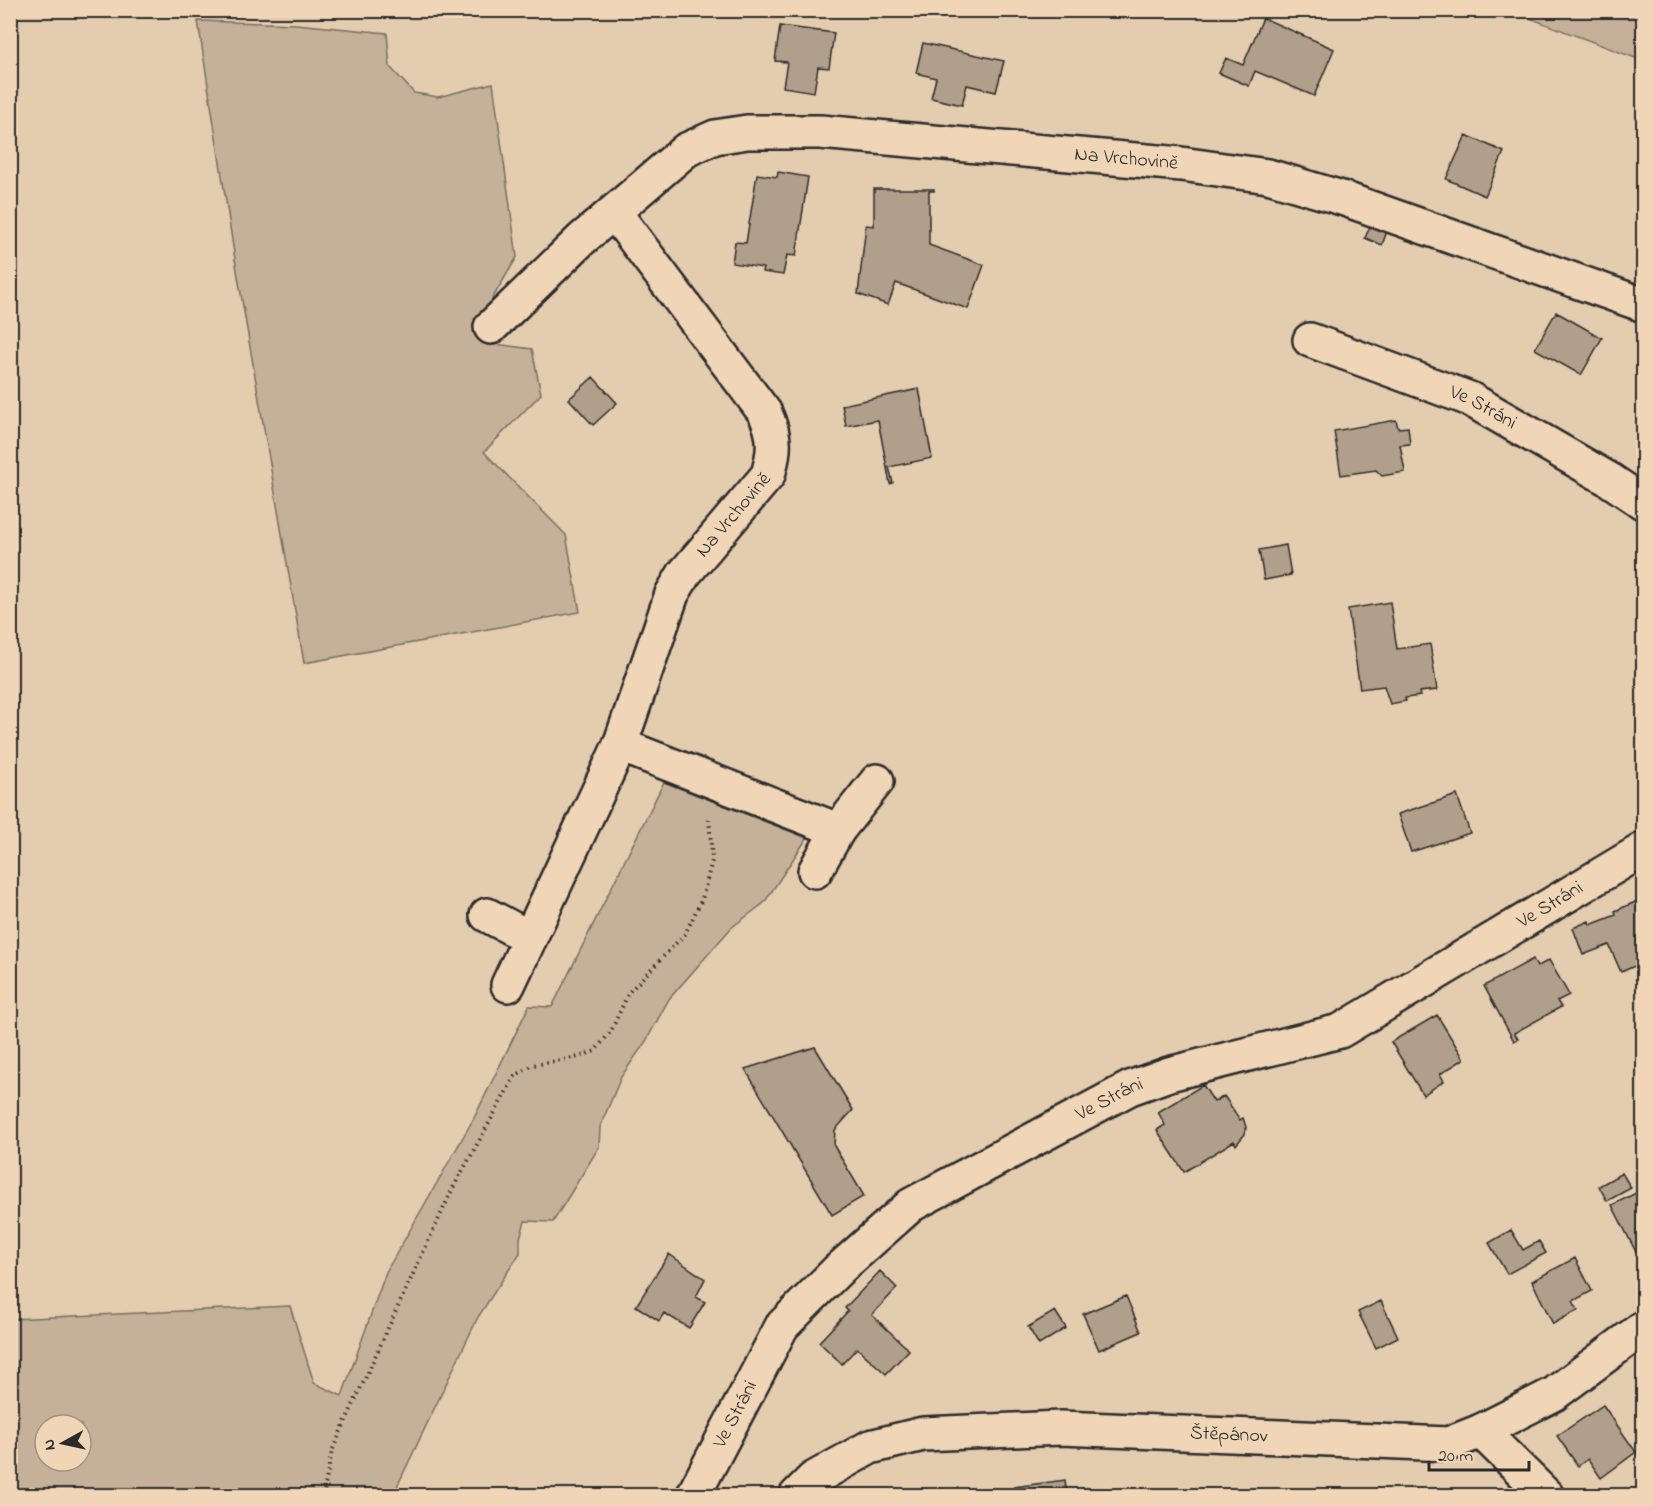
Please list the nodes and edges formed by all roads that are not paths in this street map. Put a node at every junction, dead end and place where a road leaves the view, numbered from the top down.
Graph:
1 (614, 212) junction
2 (1644, 305) edge
3 (491, 327) dead end
4 (1310, 340) dead end
5 (1644, 503) edge
6 (620, 745) junction
7 (877, 781) dead end
8 (838, 830) junction
9 (1644, 849) edge
10 (815, 871) dead end
11 (487, 915) dead end
12 (530, 938) junction
13 (508, 985) dead end
14 (1644, 1327) edge
15 (1481, 1431) junction
16 (693, 1496) edge
17 (796, 1496) edge
18 (1547, 1496) edge

1 - 2 street, Na Vrchovině
1 - 3 street, Na Vrchovině
1 - 6 street, Na Vrchovině
4 - 5 street, Ve Stráni
6 - 8 street
6 - 12 street, Na Vrchovině
7 - 8 street
8 - 10 street
9 - 16 street, Ve Stráni
11 - 12 street
12 - 13 street, Na Vrchovině
14 - 15 street, Štěpánov
15 - 17 street, Štěpánov
15 - 18 street

